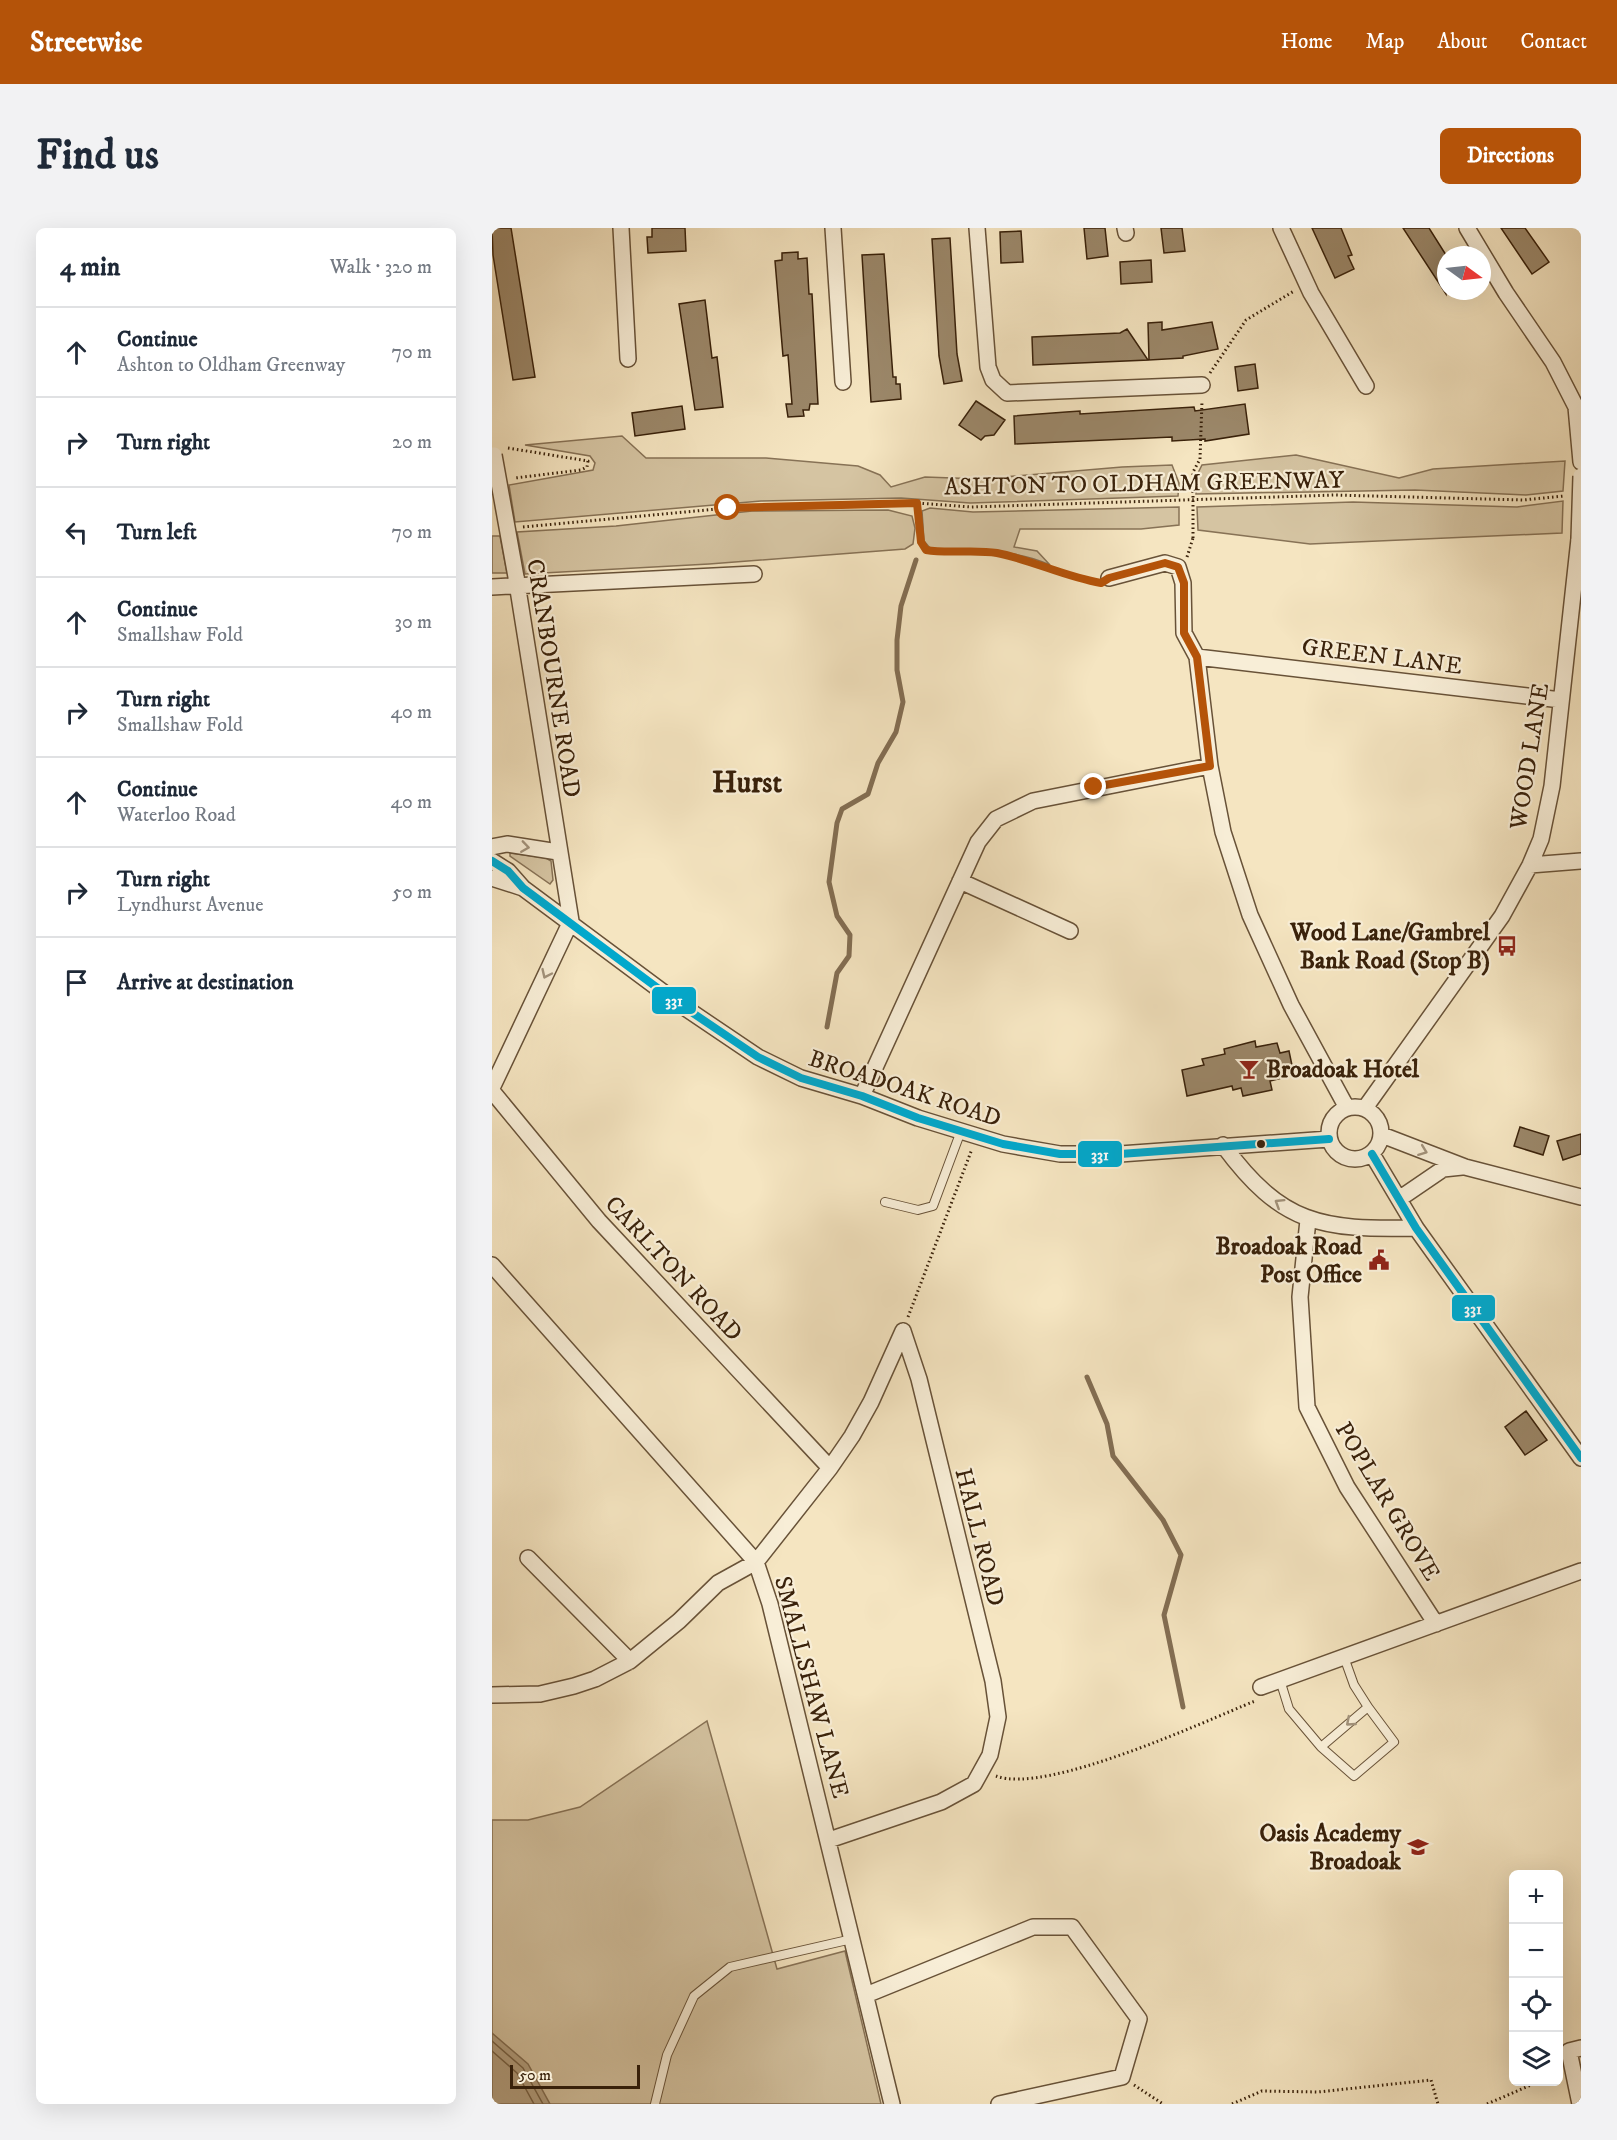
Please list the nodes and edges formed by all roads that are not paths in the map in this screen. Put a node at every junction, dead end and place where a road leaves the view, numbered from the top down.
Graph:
1 (621, 228) edge
2 (833, 228) edge
3 (977, 228) edge
4 (1281, 228) edge
5 (1467, 228) edge
6 (628, 359) dead end
7 (843, 382) dead end
8 (1202, 385) road end
9 (1366, 386) dead end
10 (493, 448) edge
11 (1581, 462) edge
12 (1581, 476) edge
13 (754, 574) dead end
14 (1578, 574) edge
15 (1109, 578) road end
16 (517, 581) junction
17 (492, 587) edge
18 (1197, 657) junction
19 (1561, 700) junction
20 (1210, 766) junction
21 (492, 847) edge
22 (558, 852) junction
23 (492, 861) edge
24 (1581, 861) edge
25 (1530, 865) junction
26 (492, 878) edge
27 (960, 881) junction
28 (523, 888) junction
29 (571, 921) junction
30 (1070, 931) dead end
31 (492, 1090) edge
32 (862, 1096) junction
33 (1347, 1108) junction
34 (1365, 1108) junction
35 (962, 1131) junction
36 (1382, 1135) junction
37 (1329, 1139) junction
38 (1222, 1145) junction
39 (1372, 1154) junction
40 (1465, 1167) junction
41 (1581, 1197) edge
42 (1399, 1199) junction
43 (885, 1202) dead end
44 (1308, 1220) junction
45 (1416, 1228) junction
46 (492, 1265) edge
47 (1581, 1458) edge
48 (830, 1468) junction
49 (528, 1558) dead end
50 (756, 1562) junction
51 (1581, 1571) edge
52 (1436, 1624) junction
53 (1344, 1657) junction
54 (630, 1661) junction
55 (1280, 1680) junction
56 (1261, 1687) road end
57 (492, 1695) edge
58 (1368, 1707) junction
59 (1321, 1747) junction
60 (829, 1840) junction
61 (853, 1939) junction
62 (866, 1995) junction
63 (1581, 2048) edge
64 (655, 2104) edge
65 (892, 2104) edge
66 (999, 2104) edge
67 (1580, 2104) edge

1 - 6 street
2 - 7 street
3 - 8 street
4 - 9 street
5 - 11 street
10 - 16 street, CRANBOURNE ROAD, bridge
12 - 14 street, WOOD LANE, bridge
13 - 16 street
14 - 19 street, WOOD LANE
15 - 18 street
16 - 17 street
16 - 22 street, CRANBOURNE ROAD
18 - 19 street, GREEN LANE
18 - 20 street
19 - 25 street, WOOD LANE
20 - 27 street
20 - 33 street
21 -> 22 street
22 - 29 street, CRANBOURNE ROAD
23 - 28 street, BROADOAK ROAD
24 - 25 street
25 - 34 street, WOOD LANE
26 - 28 street, BROADOAK ROAD
27 - 30 street
27 - 32 street
28 - 29 street, BROADOAK ROAD
29 -> 31 street
29 - 32 street, BROADOAK ROAD
31 - 48 street, CARLTON ROAD
32 - 35 street, BROADOAK ROAD
33 - 34 street
33 - 37 street
34 - 36 street
35 - 38 street, BROADOAK ROAD
35 - 43 lane
36 - 39 street
36 -> 40 street
37 - 38 street, BROADOAK ROAD
37 - 39 street
44 -> 38 street
39 - 42 street
40 - 41 street
40 - 42 street
42 - 45 street
44 - 45 street
44 - 52 street, POPLAR GROVE
45 - 47 street
46 - 50 street, SMALLSHAW LANE
48 - 50 street
48 - 60 street, HALL ROAD
49 - 54 street
50 - 54 street
50 - 60 street, SMALLSHAW LANE
51 - 52 street
52 - 53 street
53 - 55 street
53 - 58 lane
54 - 57 street
55 - 56 street
55 - 59 lane
58 -> 59 lane
58 - 59 lane
60 - 61 street, SMALLSHAW LANE
61 - 62 street, SMALLSHAW LANE
61 - 64 lane
62 - 65 street, SMALLSHAW LANE
62 - 66 street
63 - 67 street

